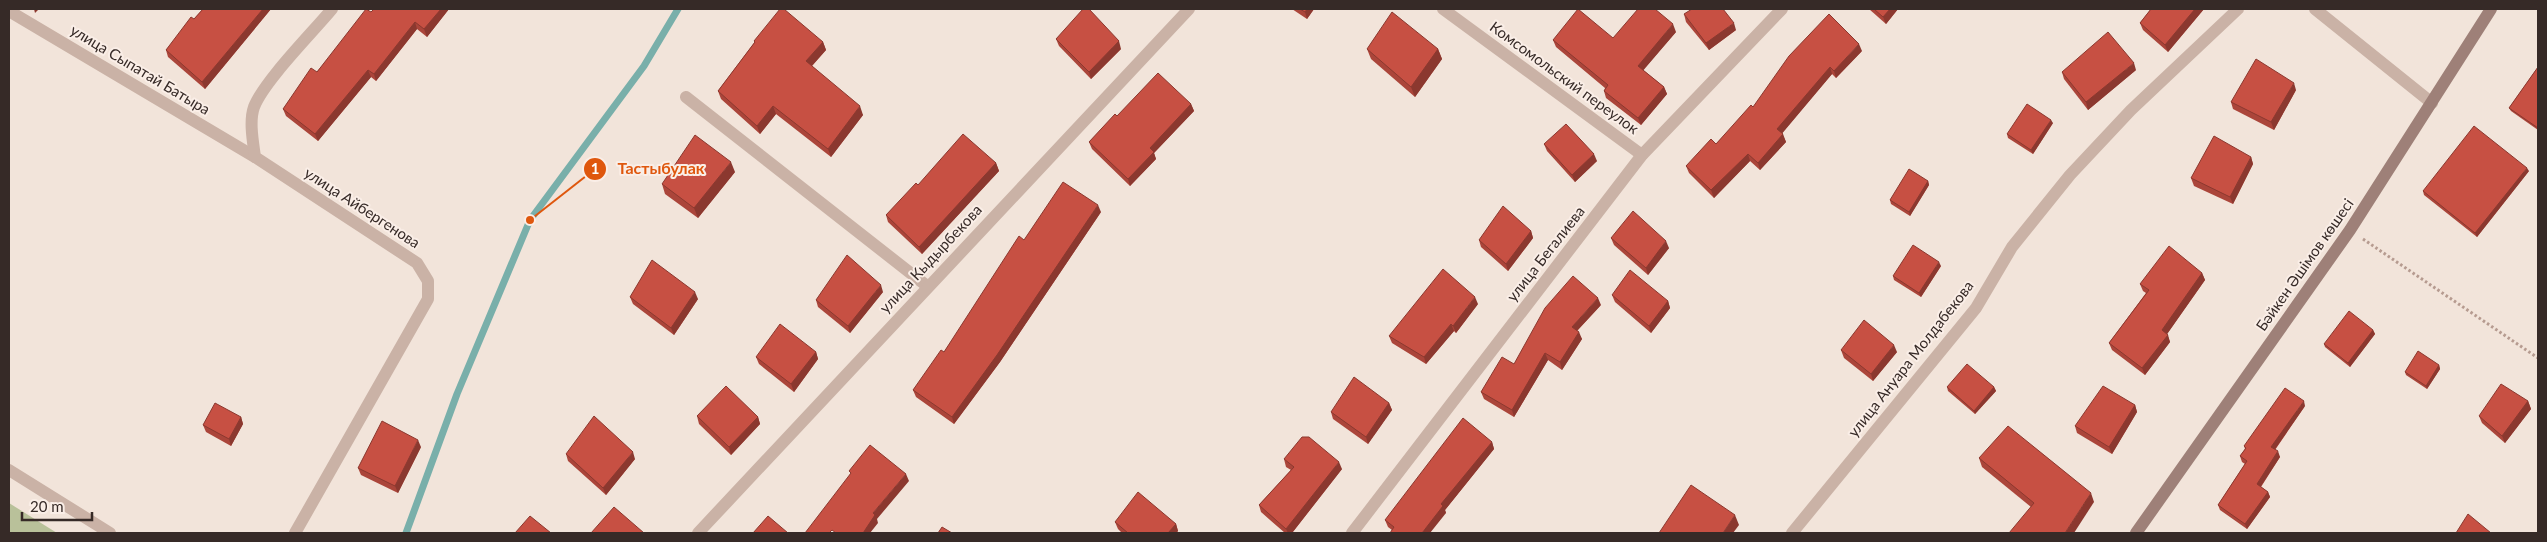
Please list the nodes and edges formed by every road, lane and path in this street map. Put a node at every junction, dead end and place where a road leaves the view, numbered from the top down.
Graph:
1 (332, 9) edge
2 (1189, 9) edge
3 (1443, 9) edge
4 (1782, 9) edge
5 (2238, 9) edge
6 (2315, 9) edge
7 (2491, 9) edge
8 (9, 10) edge
9 (686, 97) dead end
10 (2432, 103) junction
11 (1642, 155) junction
12 (255, 157) junction
13 (2350, 230) junction
14 (927, 286) junction
15 (2538, 358) edge
16 (9, 470) edge
17 (110, 533) edge
18 (295, 533) edge
19 (698, 533) edge
20 (1352, 533) edge
21 (1792, 533) edge
22 (2136, 533) edge

1 - 12 street
2 - 14 street, улица Кыдырбекова
3 - 11 street, Комсомольский переулок
4 - 11 street, улица Бегалиева
5 - 21 street, улица Ануара Молдабекова
6 - 10 street
7 - 10 main road, Бәйкен Әшімов көшесі
8 - 12 street, улица Сыпатай Батыра
9 - 14 street
10 - 13 main road, Бәйкен Әшімов көшесі
11 - 20 street, улица Бегалиева
12 - 18 street, улица Айбергенова
13 - 15 path
13 - 22 main road, Бәйкен Әшімов көшесі
14 - 19 street, улица Кыдырбекова
16 - 17 street

